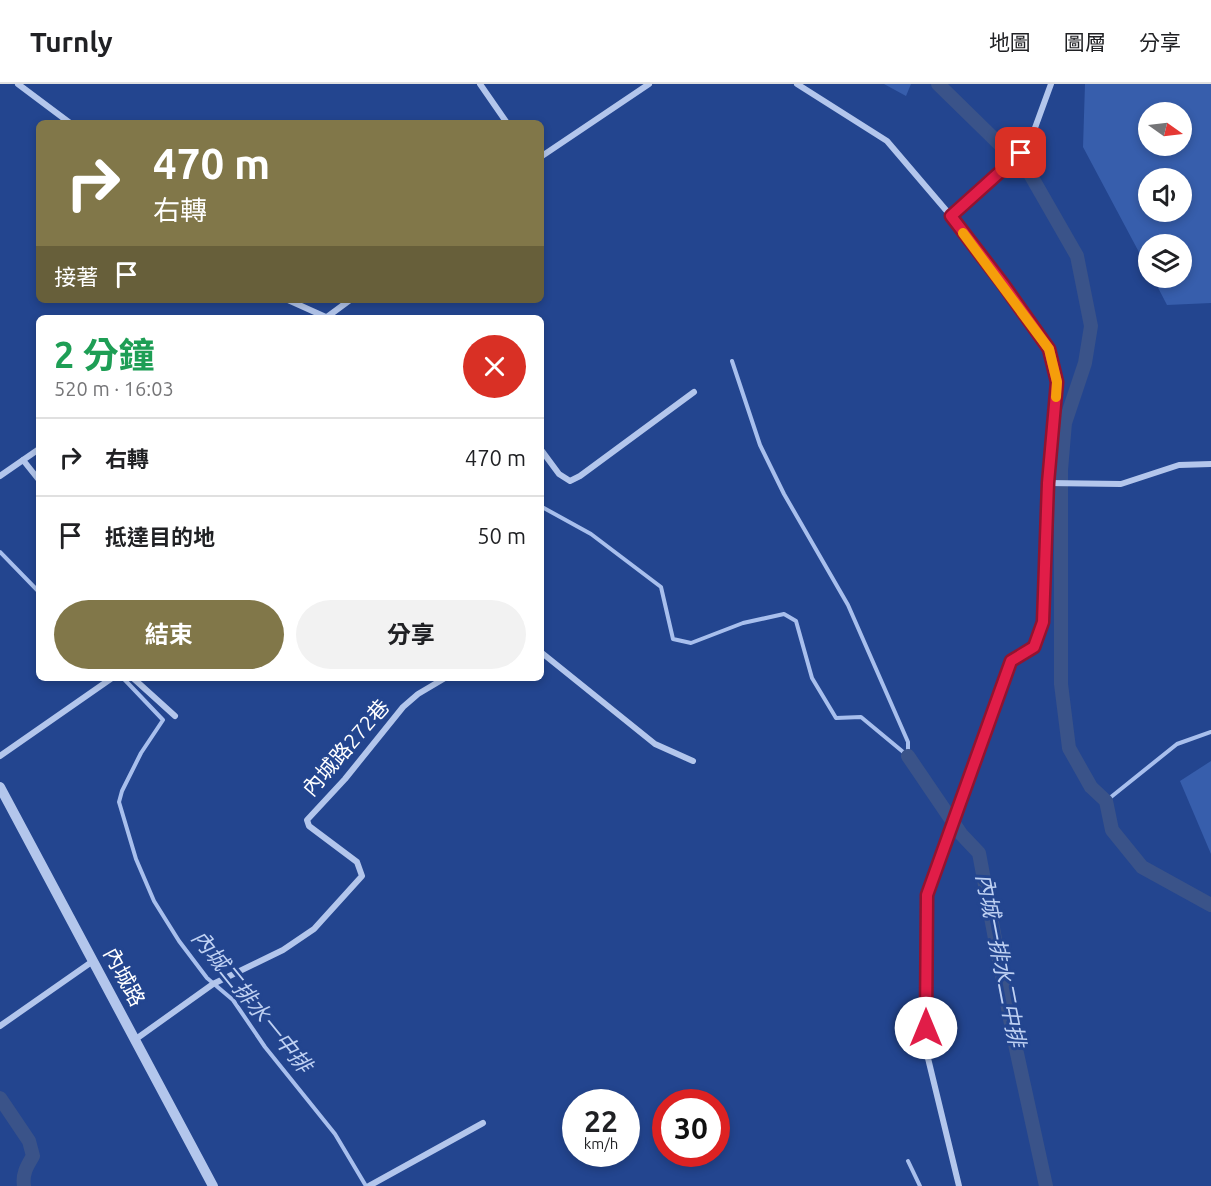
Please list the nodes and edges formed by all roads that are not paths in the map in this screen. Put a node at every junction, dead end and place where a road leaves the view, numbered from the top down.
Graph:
1 (18, 84) edge
2 (480, 84) edge
3 (649, 84) edge
4 (797, 84) edge
5 (1051, 84) edge
6 (66, 120) edge
7 (505, 120) edge
8 (544, 155) edge
9 (951, 216) junction
10 (294, 303) edge
11 (346, 303) edge
12 (320, 315) edge
13 (331, 315) edge
14 (694, 392) dead end
15 (36, 451) edge
16 (544, 455) edge
17 (24, 460) junction
18 (1211, 464) edge
19 (0, 476) edge
20 (36, 476) edge
21 (1051, 483) junction
22 (544, 655) edge
23 (108, 681) edge
24 (136, 681) edge
25 (440, 681) edge
26 (175, 716) dead end
27 (0, 756) edge
28 (693, 761) dead end
29 (0, 787) edge
30 (93, 961) junction
31 (0, 1026) edge
32 (136, 1039) junction
33 (483, 1123) dead end
34 (213, 1186) edge
35 (369, 1186) edge
36 (959, 1186) edge

1 - 6 street
2 - 7 street
3 - 8 street
4 - 9 street
5 - 9 street
9 - 21 street
10 - 12 street
11 - 13 street
14 - 16 street
15 - 17 street
17 - 19 street
17 - 20 street
18 - 21 street
21 - 36 street
22 - 28 street
23 - 27 street
24 - 26 street
25 - 32 street, 內城路272巷
29 - 30 street, 內城路
30 - 31 street
30 - 32 street, 內城路
32 - 34 street, 內城路
33 - 35 street

